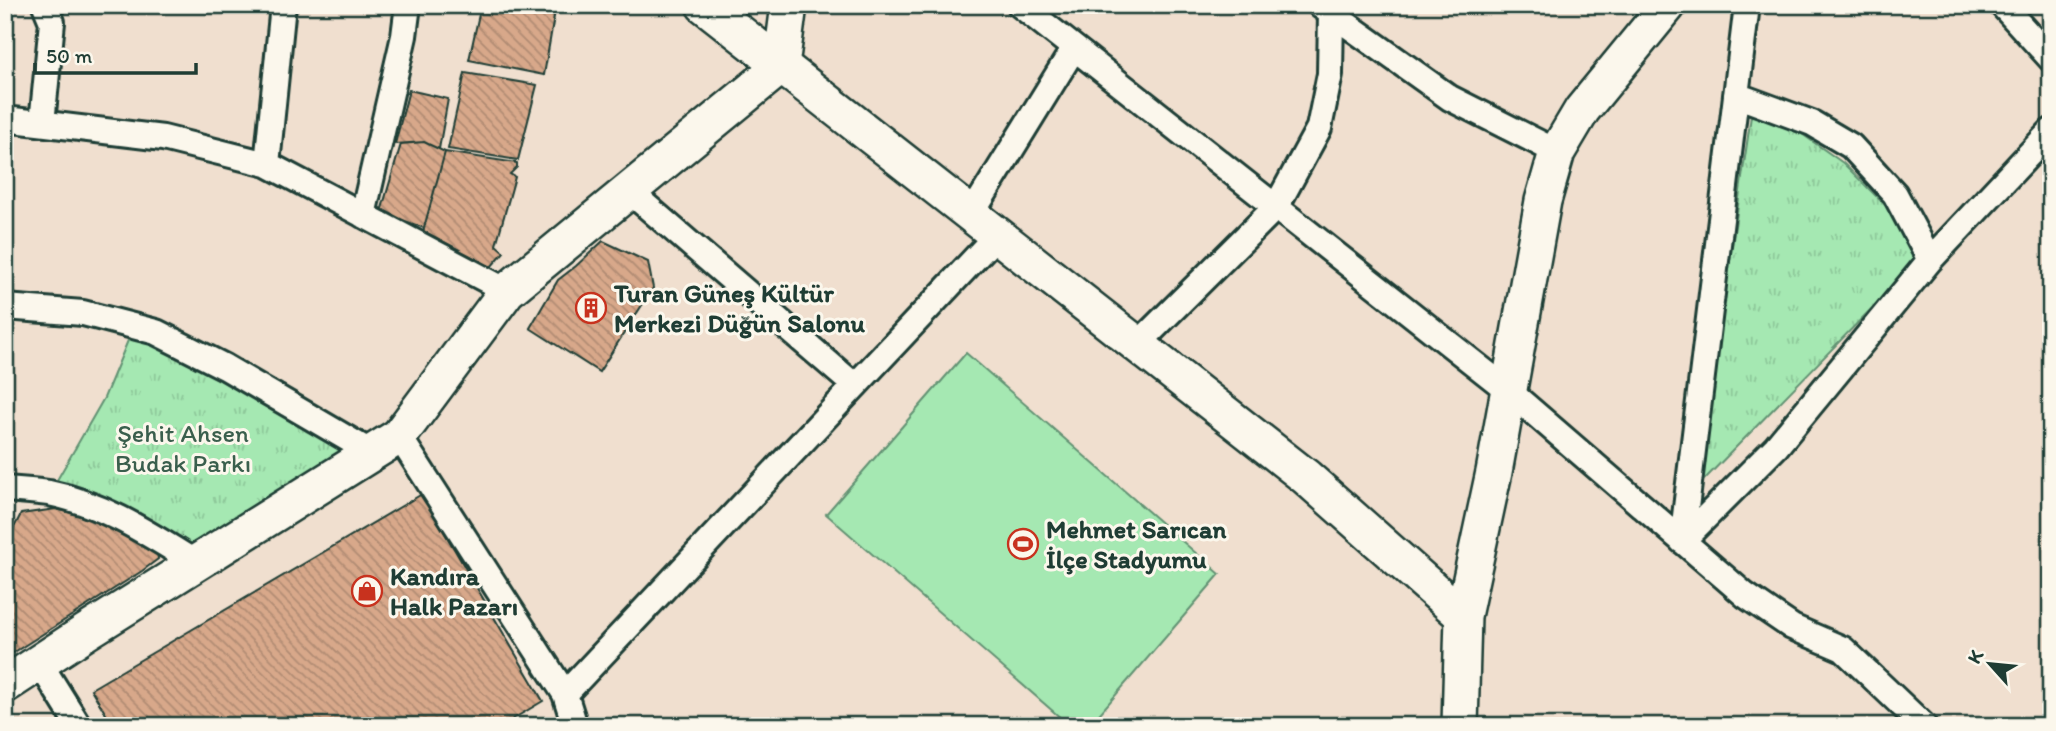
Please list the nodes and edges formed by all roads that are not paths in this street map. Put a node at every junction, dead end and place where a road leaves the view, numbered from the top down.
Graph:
1 (45, 5) edge
2 (283, 5) edge
3 (408, 5) edge
4 (704, 5) edge
5 (789, 5) edge
6 (1020, 5) edge
7 (1668, 5) edge
8 (1746, 5) edge
9 (2003, 5) edge
10 (1328, 8) edge
11 (1053, 17) edge
12 (1074, 48) junction
13 (2051, 59) edge
14 (781, 66) junction
15 (1736, 95) junction
16 (5, 119) edge
17 (42, 123) junction
18 (2051, 131) edge
19 (1557, 152) junction
20 (267, 164) junction
21 (629, 191) junction
22 (1276, 207) junction
23 (363, 215) junction
24 (984, 225) junction
25 (1930, 260) junction
26 (508, 291) junction
27 (5, 307) edge
28 (1137, 345) junction
29 (855, 386) junction
30 (1509, 391) junction
31 (386, 445) junction
32 (8, 494) edge
33 (1682, 541) junction
34 (196, 563) junction
35 (1463, 616) junction
36 (39, 662) junction
37 (5, 685) edge
38 (565, 694) junction
39 (79, 726) edge
40 (575, 726) edge
41 (1460, 726) edge
42 (1924, 726) edge

1 - 17 street
2 - 20 street
3 - 23 street
4 - 14 street
5 - 14 street
6 - 11 street
7 - 19 street
8 - 15 street
9 - 13 street
10 - 19 street
10 - 22 street
11 - 12 street
12 - 22 street
12 - 24 street
14 - 21 street
14 - 24 street
15 - 25 street
15 - 33 street
16 - 17 street
17 - 20 street
18 - 25 street
19 - 30 street
20 - 23 street
21 - 26 street
21 - 29 street
22 - 28 street
22 - 30 street
23 - 26 street
24 - 28 street
24 - 29 street
25 - 33 street
26 - 31 street
27 - 31 street
28 - 35 street
29 - 38 street
30 - 33 street
30 - 35 street
31 - 34 street
31 - 38 street
32 - 34 street
33 - 42 street
34 - 36 street
35 - 41 street
36 - 37 street
36 - 39 street
38 - 40 street

